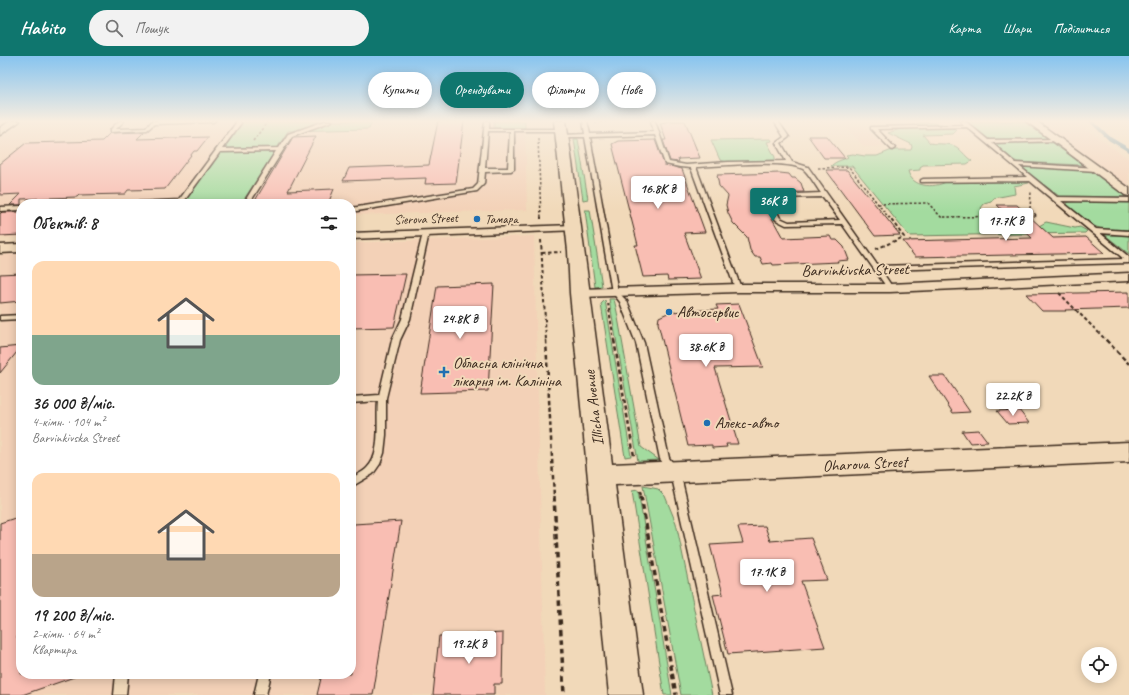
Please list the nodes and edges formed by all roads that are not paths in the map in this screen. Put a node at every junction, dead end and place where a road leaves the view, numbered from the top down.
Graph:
1 (217, 151) edge
2 (279, 151) edge
3 (484, 151) edge
4 (511, 151) edge
5 (564, 151) edge
6 (590, 151) edge
7 (663, 151) edge
8 (783, 151) edge
9 (997, 151) edge
10 (1072, 151) edge
11 (790, 163) junction
12 (1013, 164) junction
13 (693, 167) junction
14 (1096, 168) junction
15 (483, 170) junction
16 (1032, 180) junction
17 (923, 181) dead end
18 (1129, 193) edge
19 (825, 195) junction
20 (183, 199) edge
21 (249, 199) edge
22 (1056, 199) junction
23 (1129, 200) edge
24 (16, 208) edge
25 (0, 209) edge
26 (356, 209) edge
27 (844, 222) junction
28 (574, 228) junction
29 (1095, 231) junction
30 (426, 233) junction
31 (1129, 233) edge
32 (356, 236) edge
33 (16, 248) edge
34 (0, 249) edge
35 (1129, 261) edge
36 (876, 268) junction
37 (1129, 277) edge
38 (738, 288) junction
39 (890, 288) junction
40 (615, 292) junction
41 (580, 293) junction
42 (16, 317) edge
43 (0, 318) edge
44 (382, 398) junction
45 (356, 400) edge
46 (1129, 452) edge
47 (676, 472) junction
48 (602, 475) junction
49 (356, 480) edge
50 (122, 679) edge
51 (264, 679) edge
52 (120, 695) edge
53 (260, 695) edge
54 (626, 695) edge
55 (726, 695) edge

1 - 20 lane
2 - 21 lane
3 - 15 lane
4 - 15 lane
5 - 28 main road, Illicha Avenue
6 - 40 lane
7 - 13 lane
8 - 11 lane
9 - 12 lane
10 - 14 street
11 - 13 lane
11 - 19 lane
12 - 14 lane
12 - 16 lane
13 - 38 lane
14 - 18 street
15 - 26 lane
16 - 17 lane
16 - 22 lane
19 - 27 lane
19 - 27 lane
22 - 23 lane
22 - 29 lane
24 - 25 lane
27 - 36 lane
28 - 30 street, Sierova Street
28 - 41 main road, Illicha Avenue
29 - 31 lane
29 - 35 lane
30 - 32 street, Sierova Street
30 - 44 lane
33 - 34 street
35 - 36 lane
36 - 39 lane
37 - 39 street, Barvinkivska Street
38 - 39 street, Barvinkivska Street
38 - 40 street, Barvinkivska Street
40 - 41 street, Barvinkivska Street
40 - 47 lane
41 - 48 main road, Illicha Avenue
42 - 43 lane
44 - 45 lane
44 - 49 lane
46 - 47 main road, Oharova Street
47 - 48 main road, Oharova Street
47 - 55 lane
48 - 54 main road, Illicha Avenue
50 - 52 lane
51 - 53 lane

